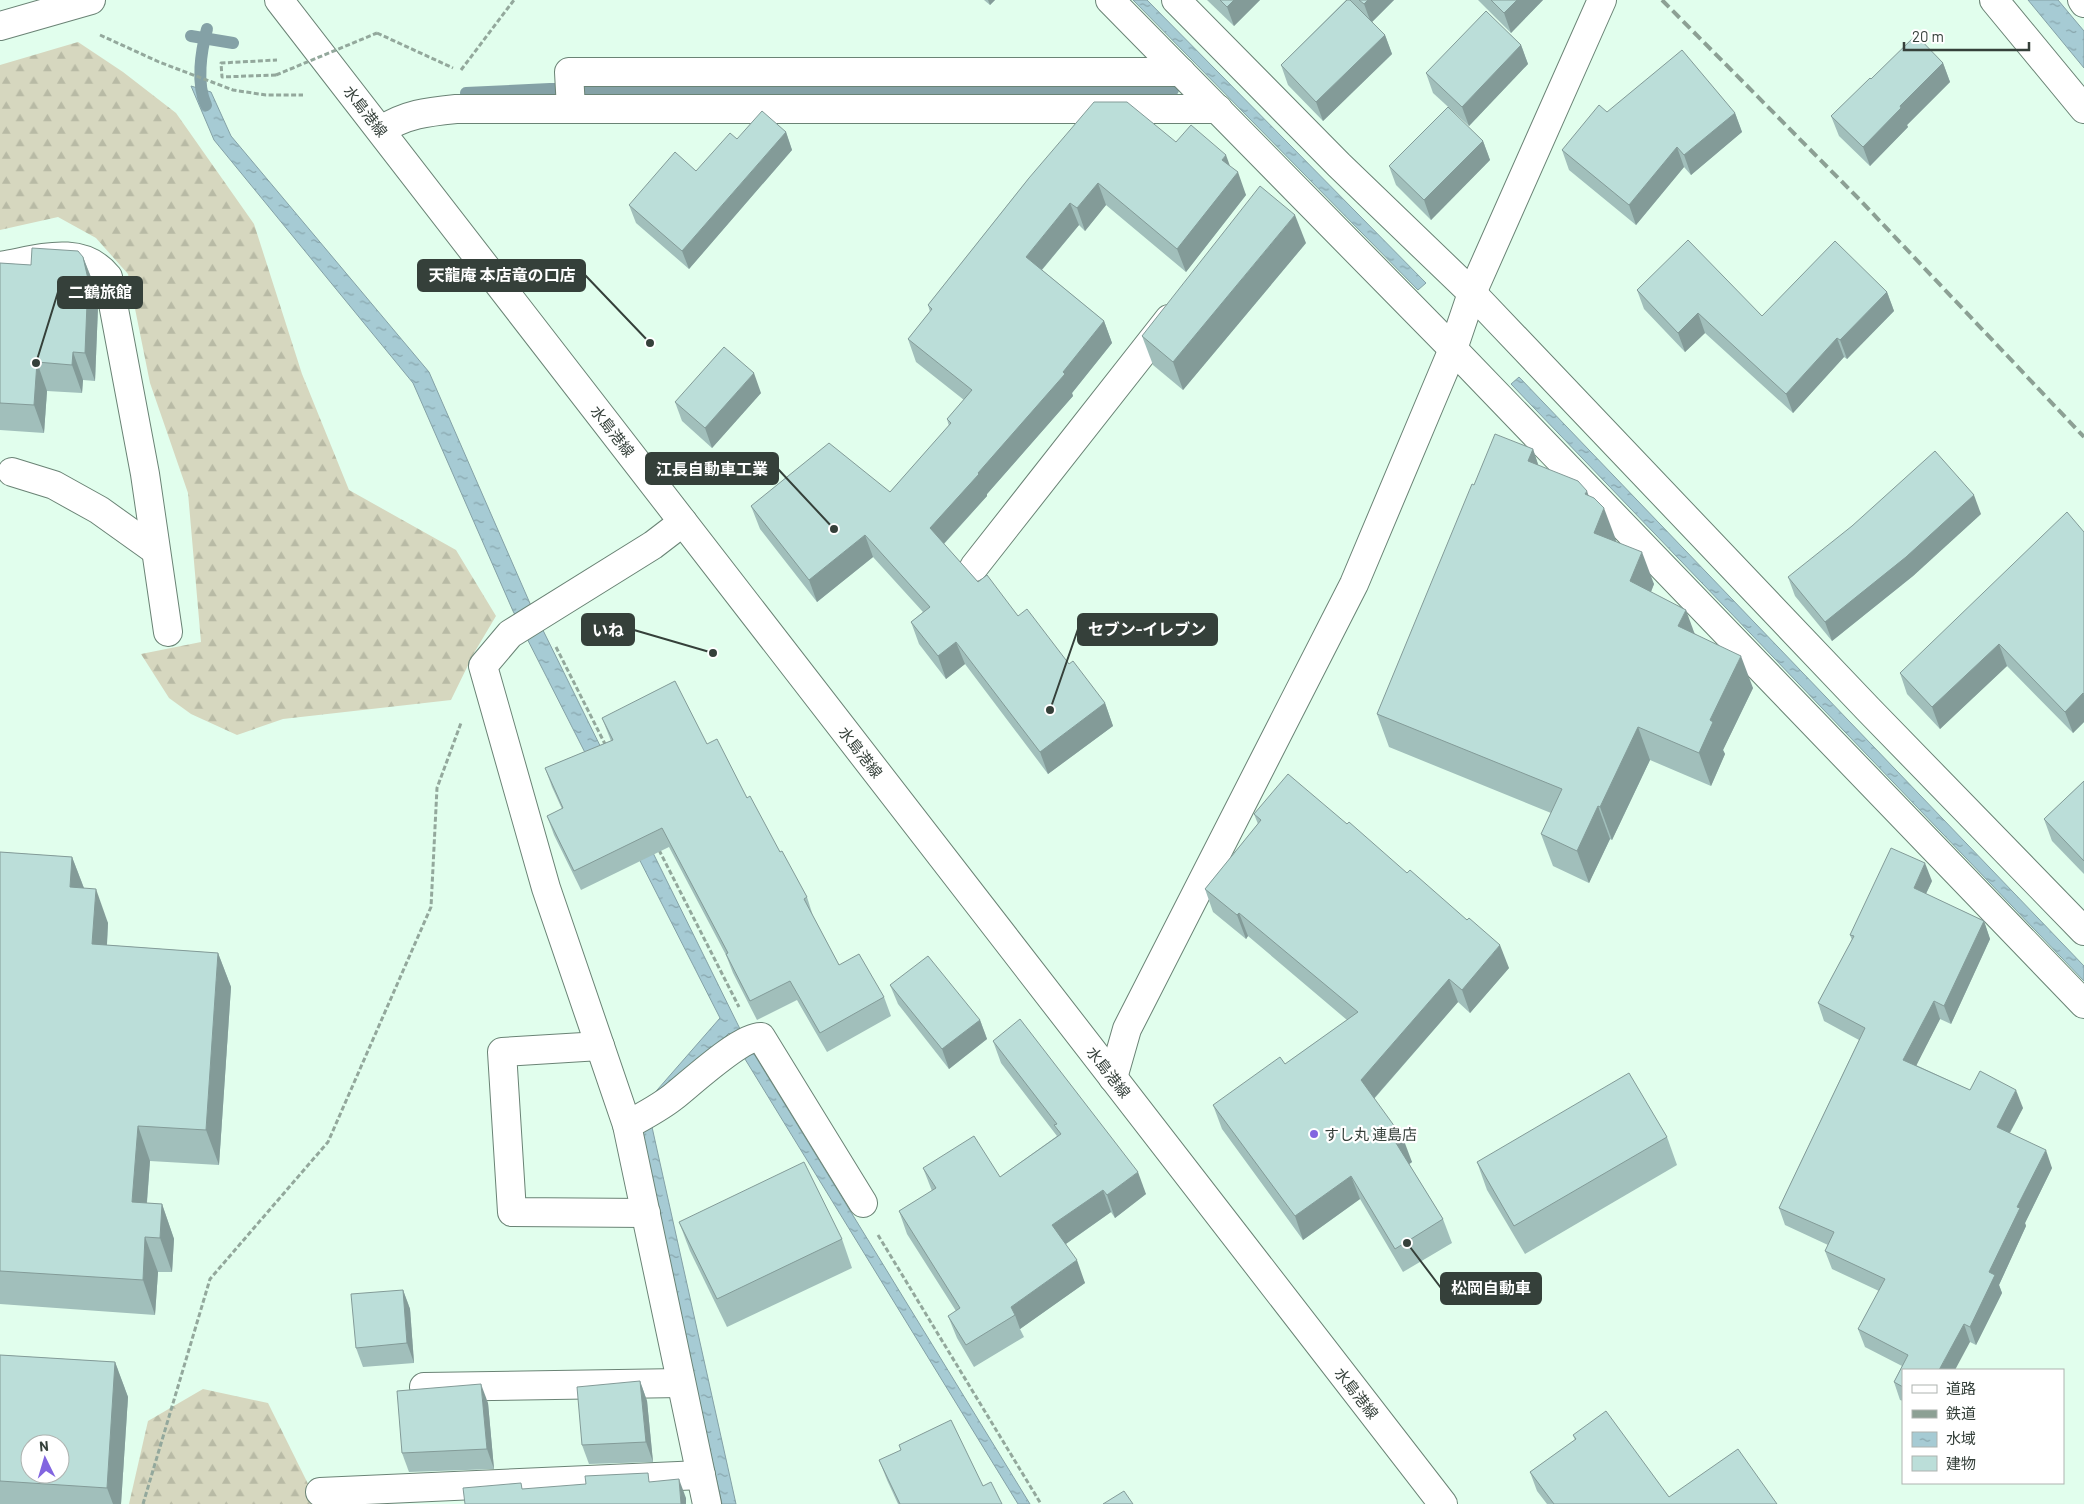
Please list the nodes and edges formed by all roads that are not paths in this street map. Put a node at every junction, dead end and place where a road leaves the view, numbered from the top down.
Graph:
1 (91, 0) edge
2 (279, 0) edge
3 (1110, 0) edge
4 (1176, 0) edge
5 (1602, 0) edge
6 (1994, 0) edge
7 (0, 26) edge
8 (1181, 72) junction
9 (570, 98) junction
10 (1218, 109) junction
11 (2084, 109) edge
12 (381, 130) junction
13 (1282, 174) junction
14 (1264, 197) edge
15 (0, 266) edge
16 (1472, 293) junction
17 (1184, 300) edge
18 (1453, 349) junction
19 (12, 472) dead end
20 (683, 522) junction
21 (156, 550) junction
22 (974, 567) dead end
23 (168, 632) dead end
24 (2084, 931) edge
25 (2084, 1004) edge
26 (600, 1046) junction
27 (1113, 1078) junction
28 (634, 1121) junction
29 (863, 1203) road end
30 (646, 1213) junction
31 (681, 1383) junction
32 (424, 1387) edge
33 (701, 1475) junction
34 (320, 1492) dead end
35 (707, 1504) edge
36 (1443, 1504) edge

1 - 7 street
2 - 12 street, 水島港線
3 - 8 street
4 - 16 street
5 - 16 street
6 - 11 street
8 - 9 street
8 - 10 street
9 - 10 street
9 - 12 street
10 - 13 street
12 - 20 street, 水島港線
13 - 14 street
13 - 18 street
15 - 21 street
16 - 18 street
16 - 24 street
17 - 22 street
18 - 25 street
18 - 27 street
19 - 21 street
20 - 26 street
20 - 27 street, 水島港線
21 - 23 street
26 - 28 street
26 - 30 street
27 - 36 street, 水島港線
28 - 29 street
28 - 30 street
30 - 31 street
31 - 32 street
31 - 33 street
33 - 34 street
33 - 35 street

